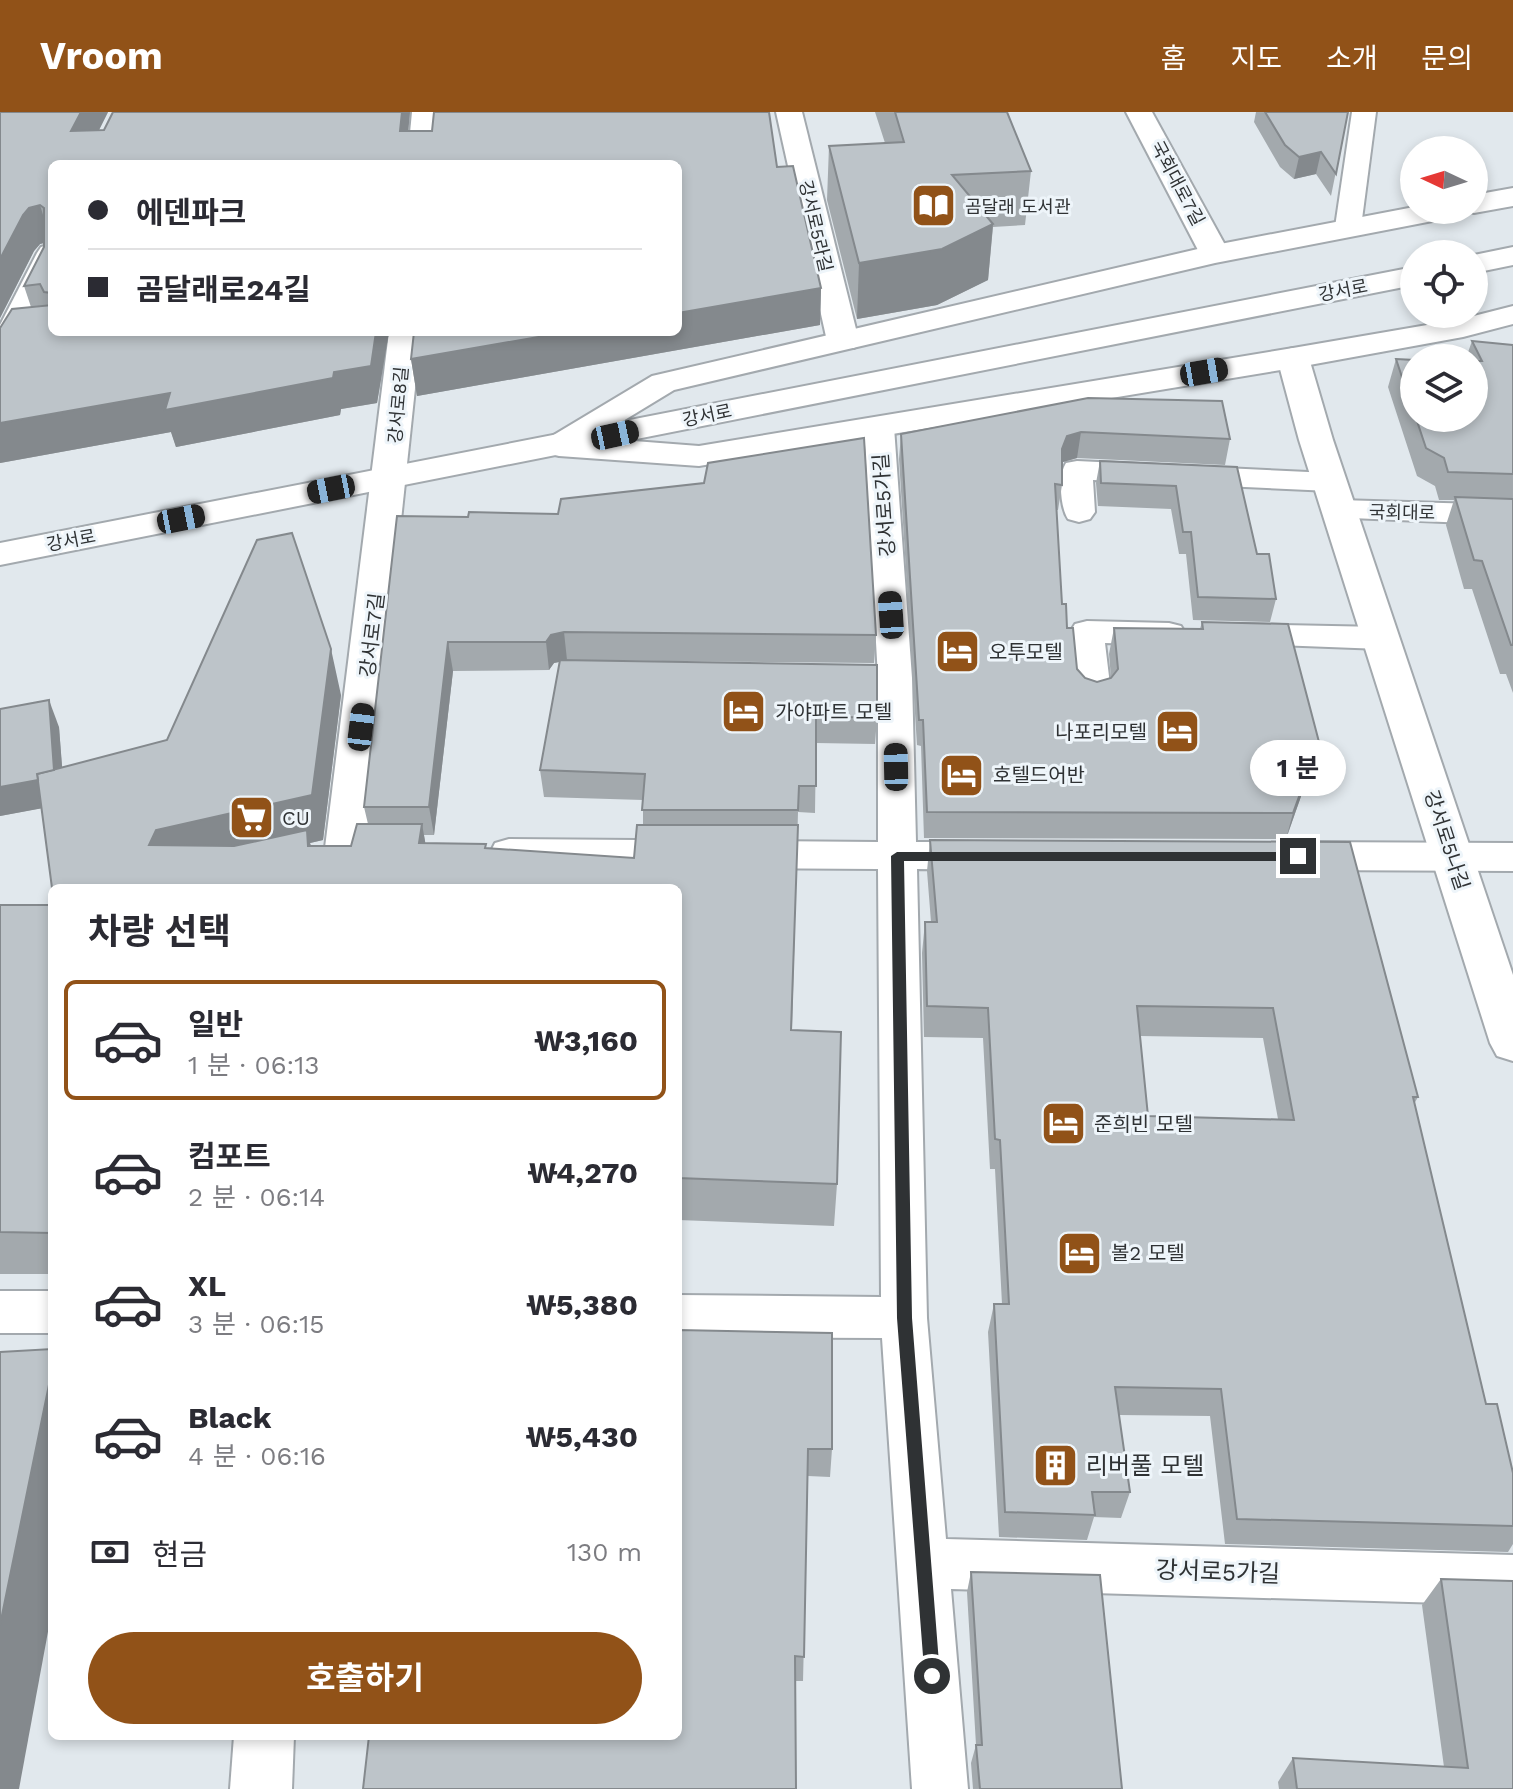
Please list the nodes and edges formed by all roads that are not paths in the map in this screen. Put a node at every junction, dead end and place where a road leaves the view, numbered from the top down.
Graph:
1 (425, 112) edge
2 (789, 112) edge
3 (1139, 112) edge
4 (1364, 112) edge
5 (421, 160) edge
6 (1511, 199) edge
7 (1488, 202) edge
8 (1400, 218) edge
9 (1348, 227) junction
10 (1215, 254) junction
11 (1513, 256) edge
12 (1488, 261) edge
13 (48, 263) edge
14 (1400, 279) edge
15 (1513, 315) edge
16 (1488, 322) edge
17 (1463, 328) joint
18 (1513, 335) edge
19 (405, 336) edge
20 (16, 341) edge
21 (843, 341) junction
22 (1293, 358) junction
23 (879, 427) junction
24 (559, 446) junction
25 (391, 478) junction
26 (1335, 496) junction
27 (1079, 512) dead end
28 (1513, 515) edge
29 (0, 554) edge
30 (1381, 638) junction
31 (1093, 693) edge
32 (472, 853) edge
33 (897, 856) junction
34 (1024, 856) edge
35 (1262, 856) edge
36 (1452, 856) junction
37 (1513, 857) edge
38 (302, 861) edge
39 (355, 864) edge
40 (1513, 1043) edge
41 (0, 1312) edge
42 (48, 1312) edge
43 (682, 1316) edge
44 (904, 1318) junction
45 (923, 1563) junction
46 (1513, 1580) edge
47 (264, 1740) edge
48 (261, 1789) edge
49 (940, 1789) edge

1 - 5 main road
2 - 21 main road, 강서로5라길
3 - 10 main road, 국회대로7길
4 - 9 lane
6 - 7 main road
8 - 9 main road
9 - 10 main road
10 - 21 main road
11 - 12 main road
13 - 20 main road
14 - 24 main road, 강서로
15 - 16 main road
17 - 18 main road
17 - 22 main road
19 - 25 main road, 강서로8길
21 - 24 main road
22 - 23 main road
22 - 26 main road, 강서로5나길
23 - 24 main road
23 - 33 lane, 강서로5가길
24 - 25 main road, 강서로
25 - 29 main road, 강서로
25 - 39 main road, 강서로7길
26 - 27 lane, 국회대로
26 - 28 lane, 국회대로
26 - 30 main road, 강서로5나길
30 - 31 lane
30 - 36 main road, 강서로5나길
32 - 33 lane
33 - 34 lane
33 - 44 lane, 강서로5가길
35 - 36 lane
36 - 37 lane
36 - 40 main road, 강서로5나길
38 - 39 lane
41 - 42 lane
43 - 44 lane
44 - 45 lane, 강서로5가길
45 - 46 lane, 강서로5가길
45 - 49 lane, 강서로5가길
47 - 48 main road

